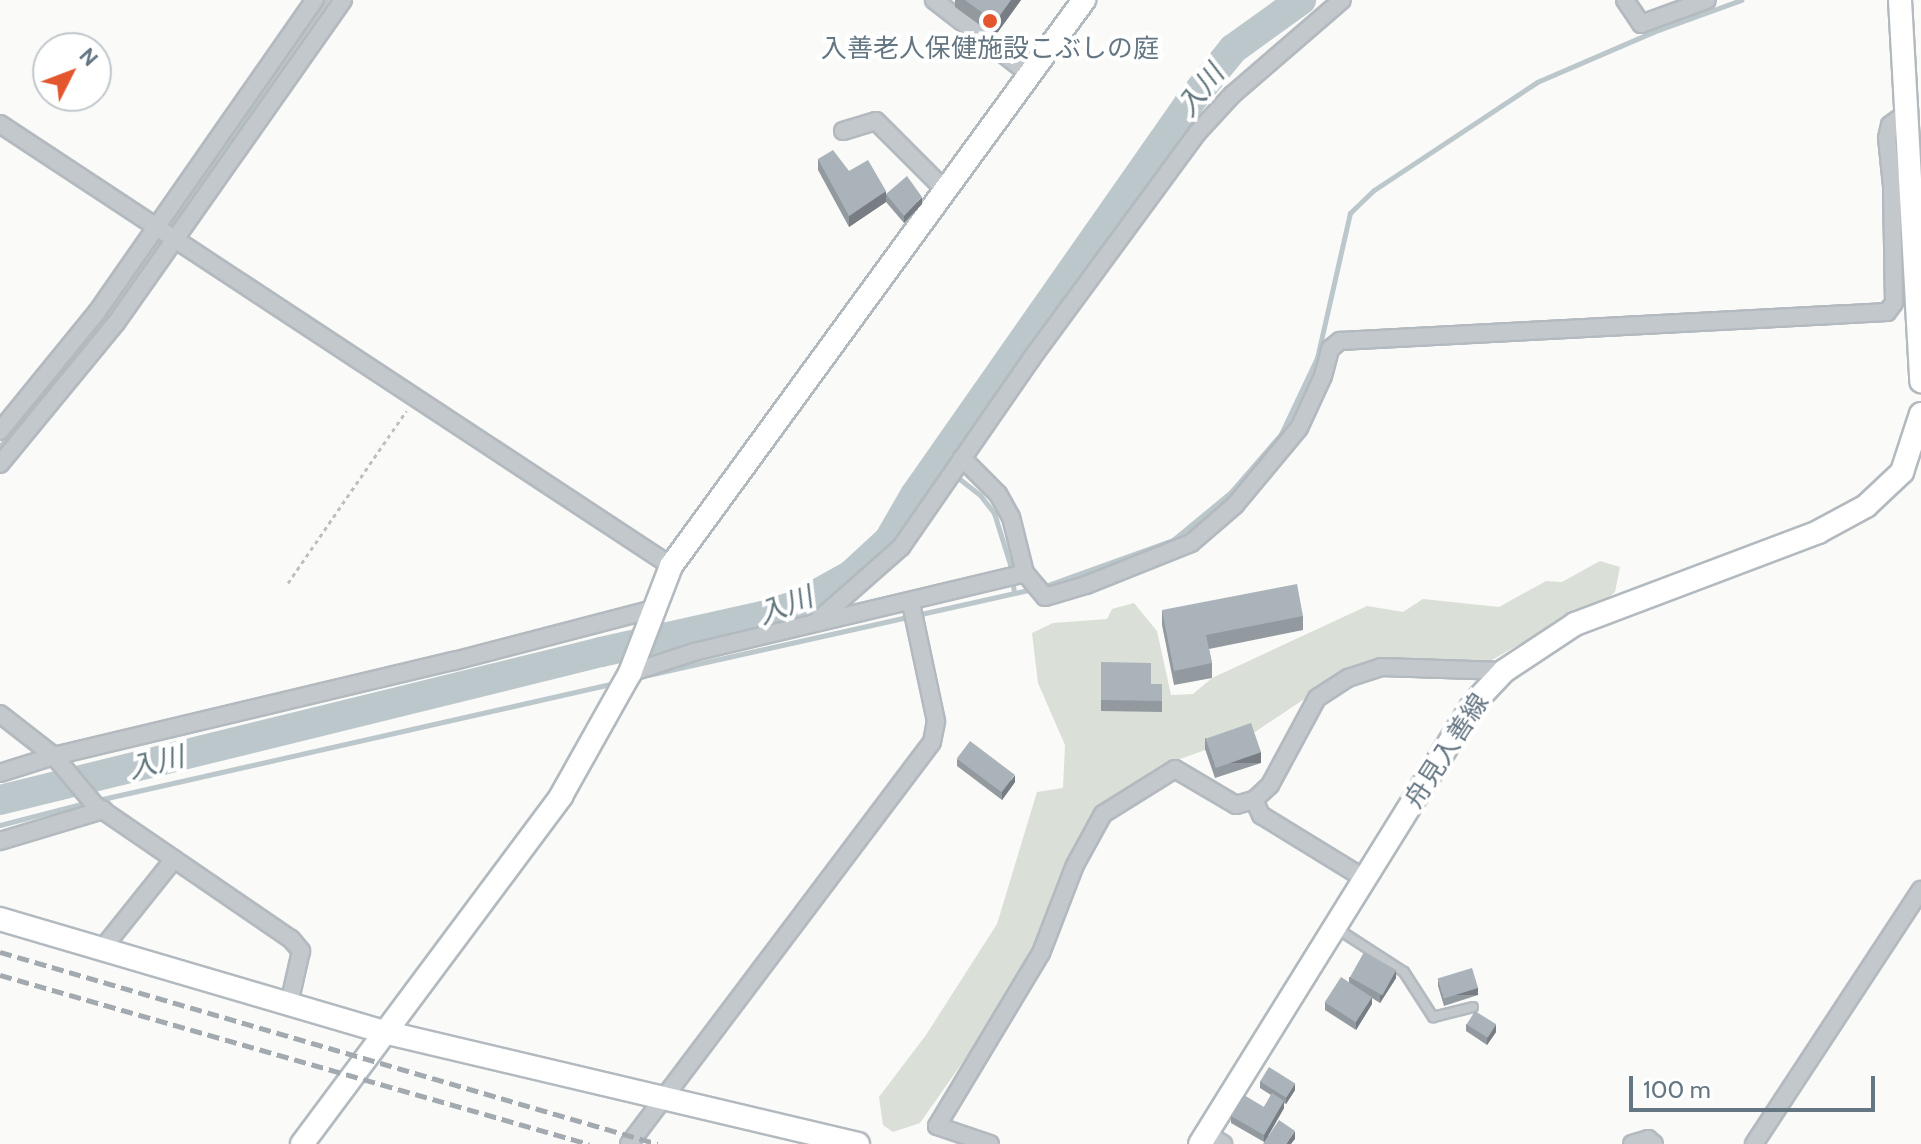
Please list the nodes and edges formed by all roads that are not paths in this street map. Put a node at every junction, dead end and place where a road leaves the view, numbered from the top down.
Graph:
1 (315, 0) edge
2 (343, 0) edge
3 (934, 0) edge
4 (1084, 0) edge
5 (1342, 0) edge
6 (1625, 0) edge
7 (1707, 0) edge
8 (1900, 0) edge
9 (1028, 73) junction
10 (1909, 111) junction
11 (0, 124) edge
12 (843, 131) dead end
13 (944, 189) junction
14 (155, 225) junction
15 (178, 240) junction
16 (1921, 381) edge
17 (1921, 414) edge
18 (0, 431) edge
19 (962, 458) junction
20 (0, 464) edge
21 (1911, 478) edge
22 (671, 566) junction
23 (1025, 573) junction
24 (911, 603) junction
25 (650, 616) junction
26 (816, 622) junction
27 (632, 667) junction
28 (1504, 671) junction
29 (0, 714) edge
30 (59, 762) junction
31 (0, 773) edge
32 (1254, 800) junction
33 (99, 807) junction
34 (0, 841) edge
35 (174, 859) junction
36 (1365, 879) junction
37 (1921, 890) edge
38 (0, 919) edge
39 (1335, 928) junction
40 (102, 949) junction
41 (289, 1004) junction
42 (1473, 1007) dead end
43 (384, 1032) junction
44 (664, 1099) junction
45 (1210, 1141) edge
46 (302, 1144) edge
47 (629, 1144) edge
48 (858, 1144) edge
49 (990, 1144) edge
50 (1632, 1144) edge
51 (1654, 1144) edge
52 (1754, 1144) edge

1 - 14 street
2 - 15 street
3 - 9 street
4 - 9 street
5 - 19 street
6 - 7 street
8 - 10 street
9 - 13 street
10 - 16 street
10 - 23 street
11 - 14 street
12 - 13 street
13 - 22 street
14 - 15 street
14 - 18 street
15 - 20 street
15 - 22 street
17 - 21 street, 舟見入善線
19 - 23 street
19 - 26 street
21 - 28 street, 舟見入善線
22 - 25 street
23 - 24 street
24 - 26 street
24 - 44 street
25 - 27 street
25 - 30 street
26 - 27 street
27 - 43 street
28 - 32 street
28 - 36 street, 舟見入善線
29 - 30 street
30 - 31 street
30 - 33 street
32 - 36 street
32 - 49 street
33 - 34 street
33 - 35 street
35 - 40 street
35 - 41 street
36 - 39 street, 舟見入善線
37 - 52 street
38 - 40 street
39 - 42 lane
39 - 45 street, 舟見入善線
40 - 41 street
41 - 43 street
43 - 44 street
43 - 46 street
44 - 47 street
44 - 48 street
50 - 51 street

